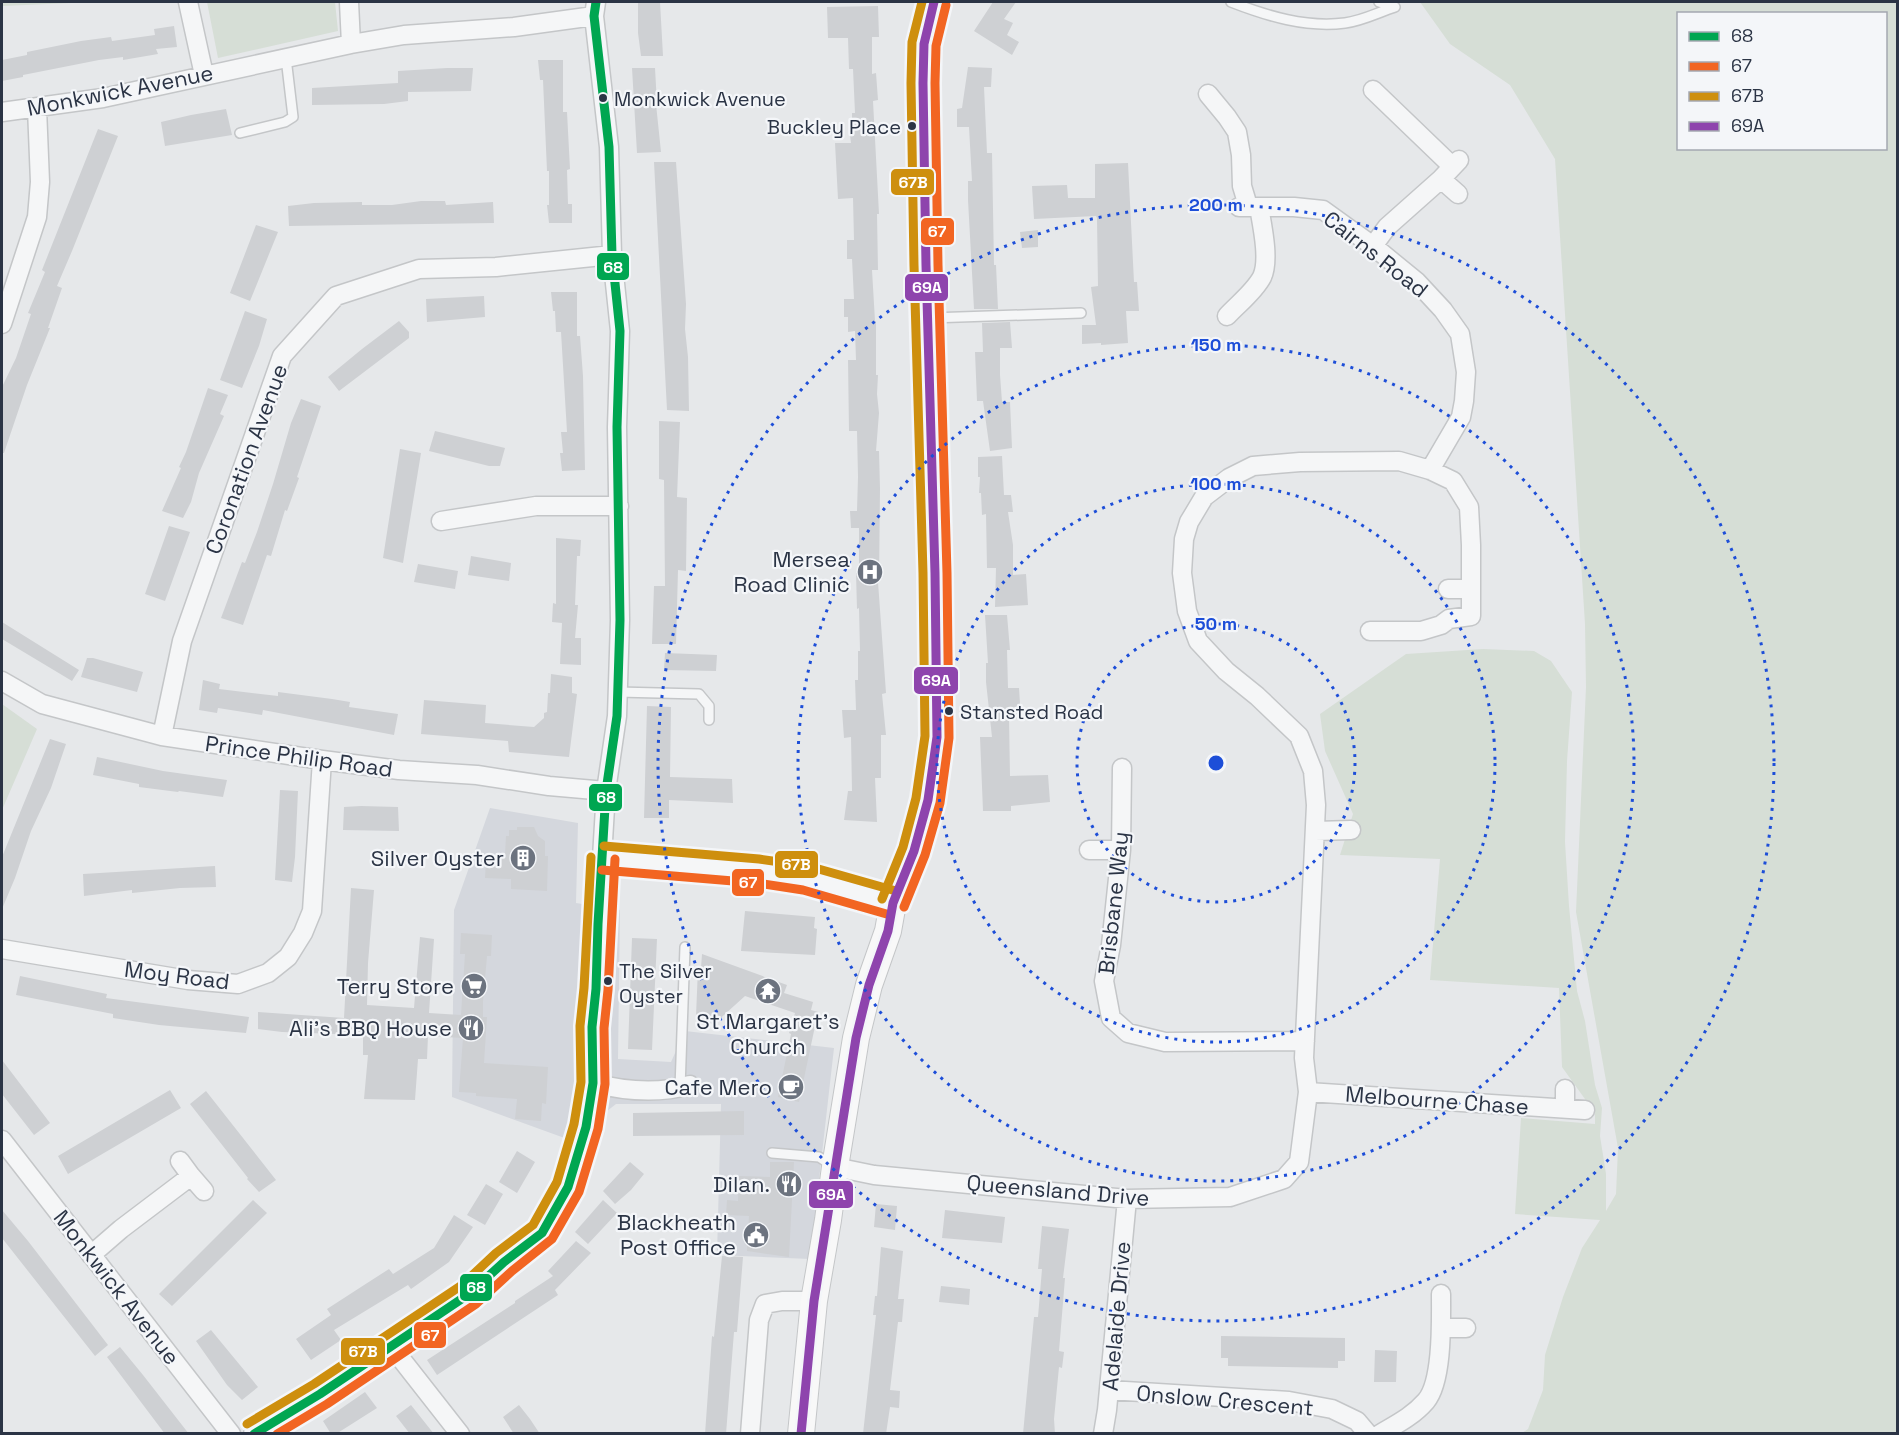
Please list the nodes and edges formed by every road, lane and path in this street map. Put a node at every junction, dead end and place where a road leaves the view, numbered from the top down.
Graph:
1 (189, 2) edge
2 (349, 2) edge
3 (934, 2) edge
4 (1231, 2) edge
5 (1379, 2) edge
6 (595, 9) edge
7 (351, 44) junction
8 (286, 58) junction
9 (204, 75) junction
10 (1373, 90) dead end
11 (1208, 94) dead end
12 (37, 108) junction
13 (2, 112) edge
14 (240, 133) dead end
15 (1451, 168) junction
16 (1458, 194) dead end
17 (1249, 206) junction
18 (1373, 246) junction
19 (612, 255) junction
20 (1081, 313) dead end
21 (1227, 316) dead end
22 (927, 318) junction
23 (2, 324) edge
24 (1430, 470) junction
25 (619, 506) junction
26 (441, 521) dead end
27 (1448, 589) dead end
28 (1471, 589) junction
29 (1370, 631) dead end
30 (2, 681) edge
31 (618, 692) junction
32 (709, 720) dead end
33 (162, 736) junction
34 (322, 760) junction
35 (1122, 768) dead end
36 (606, 790) junction
37 (1351, 830) dead end
38 (1315, 831) junction
39 (1089, 850) dead end
40 (1121, 850) junction
41 (603, 858) junction
42 (892, 903) junction
43 (685, 947) dead end
44 (2, 949) edge
45 (1305, 1041) junction
46 (593, 1083) junction
47 (685, 1087) joint
48 (1565, 1089) dead end
49 (1308, 1092) junction
50 (1565, 1108) junction
51 (1585, 1110) dead end
52 (2, 1140) edge
53 (772, 1153) dead end
54 (180, 1161) dead end
55 (835, 1167) junction
56 (191, 1176) junction
57 (204, 1191) dead end
58 (1127, 1199) junction
59 (91, 1256) junction
60 (1441, 1294) dead end
61 (814, 1301) junction
62 (1441, 1328) junction
63 (1466, 1328) dead end
64 (391, 1346) junction
65 (1109, 1390) junction
66 (231, 1434) edge
67 (253, 1434) edge
68 (460, 1434) edge
69 (750, 1434) edge
70 (801, 1434) edge
71 (1103, 1434) edge
72 (1368, 1434) edge
73 (1380, 1434) edge

1 - 9 street
2 - 7 street
3 - 22 main road
4 - 5 lane
6 - 7 street, Monkwick Avenue
6 - 19 street
7 - 8 street, Monkwick Avenue
8 - 9 street, Monkwick Avenue
8 - 14 lane
9 - 12 street, Monkwick Avenue
10 - 15 street
11 - 17 street
12 - 13 street, Monkwick Avenue
12 - 23 street
15 - 16 street
15 - 18 street
17 - 18 street, Cairns Road
17 - 21 street
18 - 24 street, Cairns Road
19 - 25 street
19 - 33 street, Coronation Avenue
20 - 22 lane
22 - 42 main road
24 - 28 street, Queensland Drive
24 - 38 street, Queensland Drive
25 - 26 street
25 - 31 street
27 - 28 street
28 - 29 street, Queensland Drive
30 - 33 street, Prince Philip Road
31 - 32 lane
31 - 36 street
33 - 34 street, Prince Philip Road
34 - 36 street, Prince Philip Road
34 - 44 street, Moy Road
35 - 40 street, Brisbane Way
36 - 41 street
37 - 38 street
38 - 45 street, Queensland Drive
39 - 40 street
40 - 45 street, Brisbane Way
41 - 42 street
41 - 46 street
42 - 55 main road
43 - 47 lane
45 - 49 street, Queensland Drive
46 - 47 street
46 - 64 street
48 - 50 street
49 - 50 street, Melbourne Chase
49 - 58 street, Queensland Drive
50 - 51 street, Melbourne Chase
52 - 59 street, Monkwick Avenue
53 - 55 lane
54 - 56 street
55 - 58 street, Queensland Drive
55 - 61 main road
56 - 57 street
56 - 59 street
58 - 65 street, Adelaide Drive
59 - 66 street, Monkwick Avenue
60 - 62 street
61 - 69 street
61 - 70 main road
62 - 63 street
62 - 73 street
64 - 67 street
64 - 68 street
65 - 71 street, Adelaide Drive
65 - 72 street, Onslow Crescent

